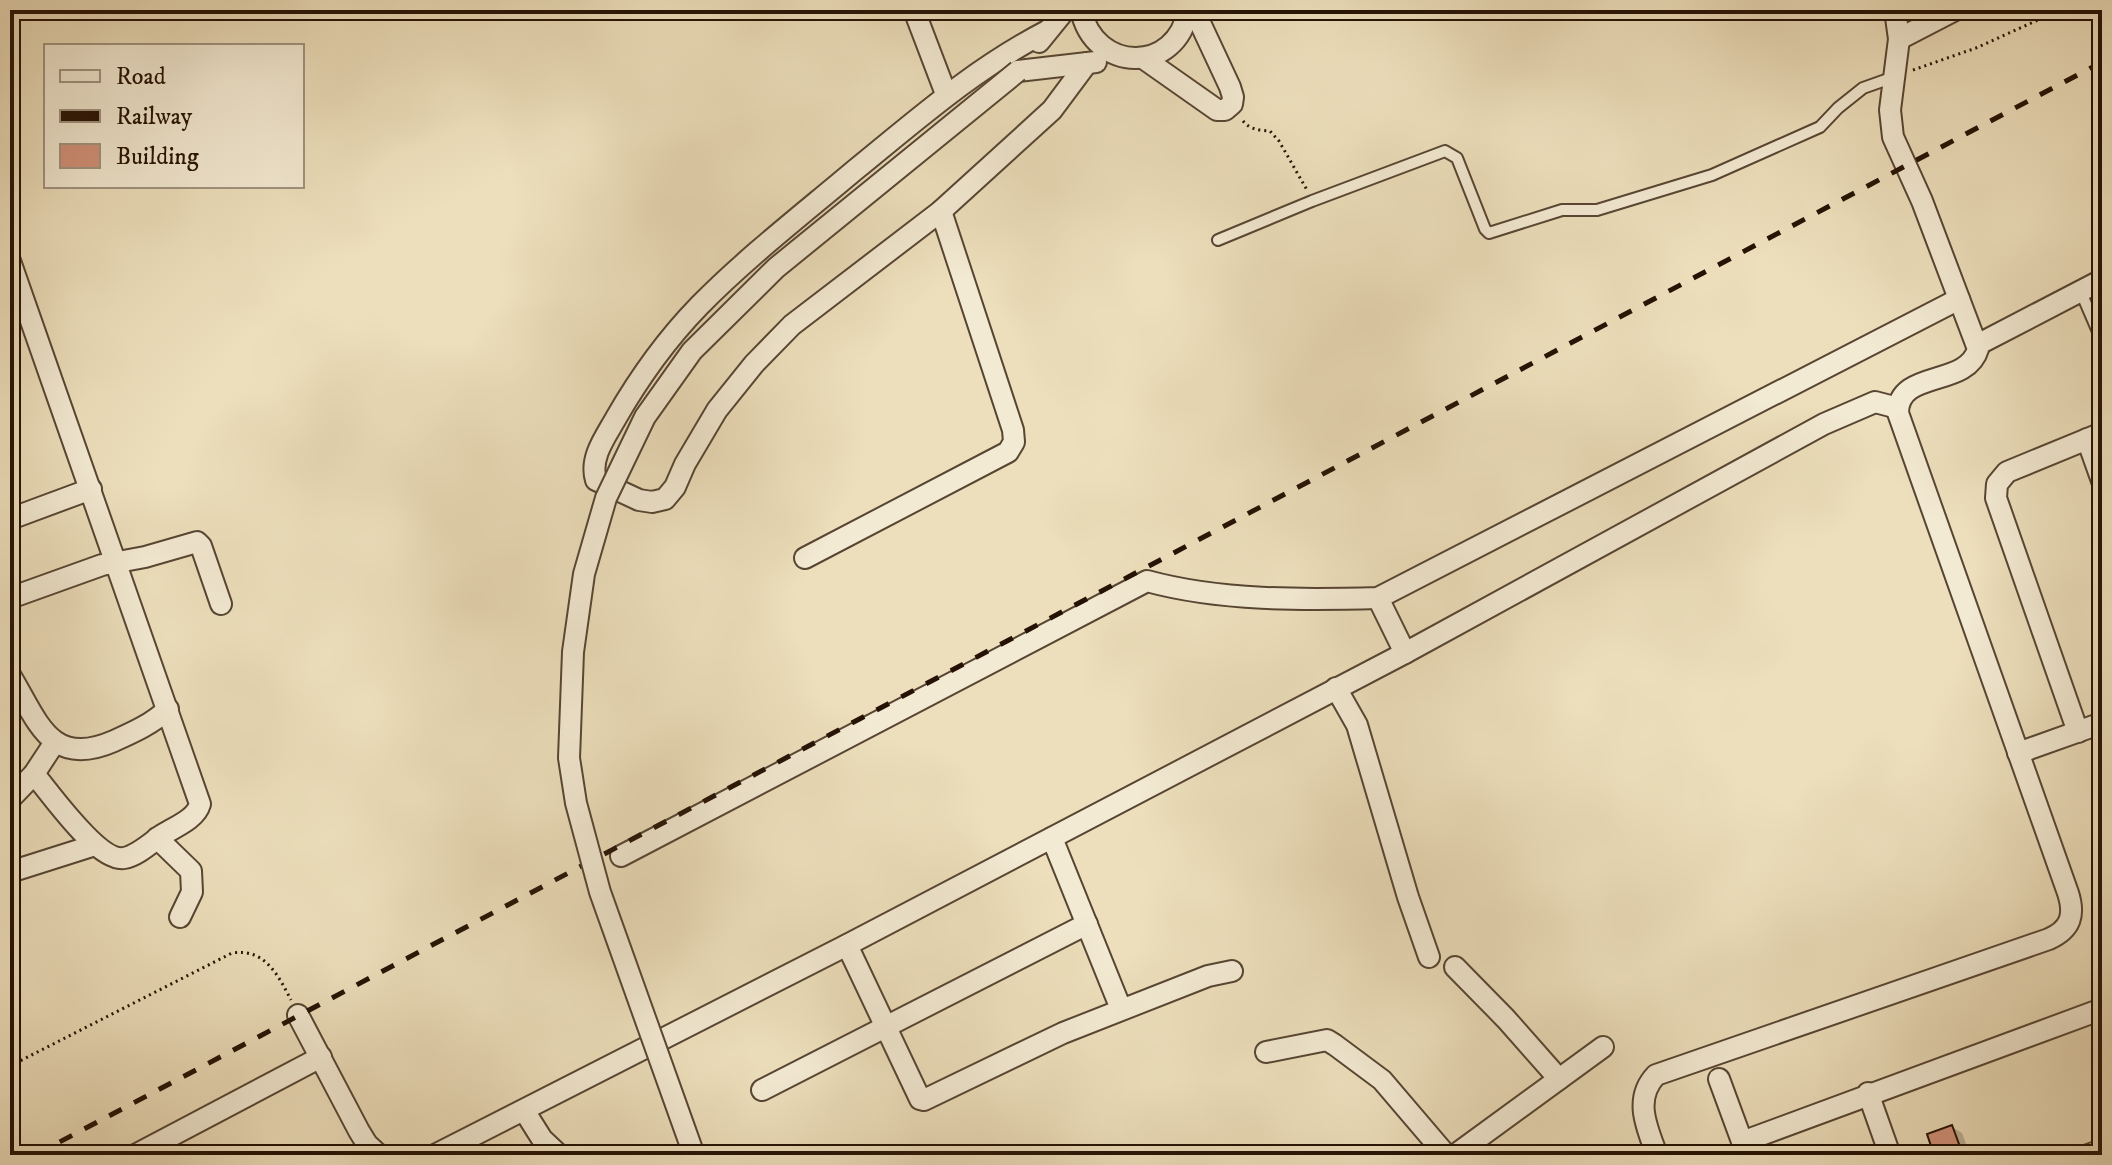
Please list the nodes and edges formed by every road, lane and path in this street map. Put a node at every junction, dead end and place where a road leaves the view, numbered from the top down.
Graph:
1 (914, 10) edge
2 (1065, 10) edge
3 (1081, 10) edge
4 (1188, 10) edge
5 (1194, 10) edge
6 (1895, 10) edge
7 (1955, 10) edge
8 (2060, 10) edge
9 (1047, 31) junction
10 (1899, 39) junction
11 (1135, 58) junction
12 (1087, 63) junction
13 (1018, 71) junction
14 (1894, 77) junction
15 (946, 94) junction
16 (1232, 104) junction
17 (1312, 201) junction
18 (941, 211) junction
19 (1218, 240) dead end
20 (10, 261) edge
21 (2102, 280) edge
22 (2080, 290) junction
23 (1959, 299) junction
24 (2102, 341) edge
25 (1977, 345) junction
26 (1898, 408) junction
27 (2094, 436) edge
28 (2102, 481) edge
29 (91, 489) junction
30 (10, 519) edge
31 (805, 558) dead end
32 (117, 563) junction
33 (10, 598) edge
34 (1378, 598) junction
35 (221, 604) dead end
36 (1405, 653) junction
37 (10, 675) edge
38 (1336, 688) junction
39 (168, 709) junction
40 (2102, 723) edge
41 (2078, 732) junction
42 (55, 742) junction
43 (2018, 753) junction
44 (34, 774) junction
45 (10, 799) edge
46 (157, 838) junction
47 (1052, 838) junction
48 (95, 845) junction
49 (621, 856) dead end
50 (10, 872) edge
51 (180, 917) dead end
52 (1087, 924) junction
53 (847, 945) junction
54 (1429, 957) dead end
55 (1455, 967) dead end
56 (1232, 971) dead end
57 (1121, 1009) junction
58 (298, 1015) joint
59 (2100, 1017) edge
60 (885, 1025) junction
61 (1603, 1047) dead end
62 (1266, 1052) dead end
63 (321, 1057) junction
64 (10, 1066) edge
65 (1559, 1079) junction
66 (1719, 1079) dead end
67 (762, 1090) dead end
68 (1868, 1093) junction
69 (525, 1112) junction
70 (1745, 1148) edge
71 (2102, 1150) edge
72 (135, 1155) edge
73 (379, 1155) edge
74 (435, 1155) edge
75 (559, 1155) edge
76 (694, 1155) edge
77 (1446, 1155) edge
78 (1455, 1155) edge
79 (1657, 1155) edge
80 (1890, 1155) edge
81 (2088, 1155) edge

1 - 15 street
2 - 9 street
3 - 11 street
4 - 11 street
5 - 16 street
6 - 10 street
7 - 10 street
8 - 14 path
9 - 13 street
9 - 15 street
10 - 14 street
11 - 12 street
11 - 16 street
12 - 13 street
12 - 18 street
13 - 76 street, bridge
14 - 17 lane
14 - 23 street
15 - 18 street
16 - 17 path
17 - 19 lane
18 - 31 street
20 - 29 street
21 - 22 street
22 - 24 lane
22 - 25 street
23 - 25 street
23 - 34 street
25 - 26 street
26 - 36 street
26 - 43 street
27 - 28 street
27 - 41 street
29 - 30 street
29 - 32 street
32 - 33 street
32 - 35 street
32 - 39 street
34 - 36 street
34 - 49 street
36 - 38 street
37 - 42 street
38 - 47 street
38 - 54 street
39 - 42 street
39 - 46 street
40 - 41 street
41 - 43 street
42 - 44 street
43 - 79 street
44 - 45 street
44 - 48 street
46 - 48 street
46 - 51 street
47 - 52 street
47 - 53 street
48 - 50 street
52 - 57 street
52 - 60 street
53 - 60 street
53 - 69 street
55 - 65 street
56 - 57 street
57 - 60 street
58 - 63 street
58 - 64 path
59 - 68 street
60 - 67 street
61 - 65 street
62 - 77 street
63 - 72 street
63 - 73 street
65 - 78 street
66 - 70 street
68 - 70 street
68 - 80 street
69 - 74 street
69 - 75 street
71 - 81 street

